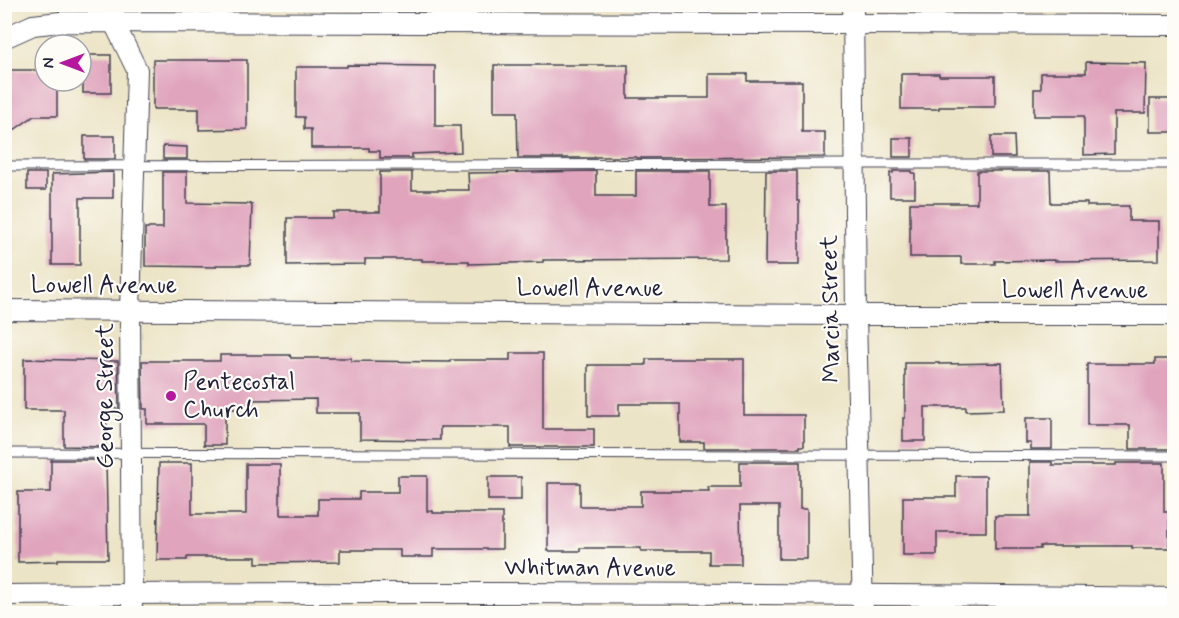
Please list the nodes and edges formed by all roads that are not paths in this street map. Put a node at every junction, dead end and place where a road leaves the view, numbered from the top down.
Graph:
1 (853, 4) edge
2 (114, 14) edge
3 (853, 25) junction
4 (1174, 25) edge
5 (4, 38) edge
6 (855, 164) junction
7 (1174, 164) edge
8 (4, 166) edge
9 (134, 166) junction
10 (4, 310) edge
11 (130, 311) junction
12 (856, 315) junction
13 (1174, 315) edge
14 (131, 452) junction
15 (4, 453) edge
16 (860, 454) junction
17 (1174, 456) edge
18 (4, 595) edge
19 (1174, 598) edge
20 (131, 604) edge
21 (863, 604) edge

1 - 3 street, Marcia Street
2 - 3 street
2 - 5 street
2 - 9 street, George Street
3 - 4 street
3 - 6 street, Marcia Street
6 - 7 lane
6 - 9 lane
6 - 12 street, Marcia Street
8 - 9 lane
9 - 11 street, George Street
10 - 11 street, Lowell Avenue
11 - 12 street, Lowell Avenue
11 - 14 street, George Street
12 - 13 street, Lowell Avenue
12 - 16 street, Marcia Street
14 - 15 lane
14 - 16 lane
14 - 20 street, George Street
16 - 17 lane
16 - 21 street, Marcia Street
18 - 20 street, Whitman Avenue
19 - 21 street, Whitman Avenue
20 - 21 street, Whitman Avenue

